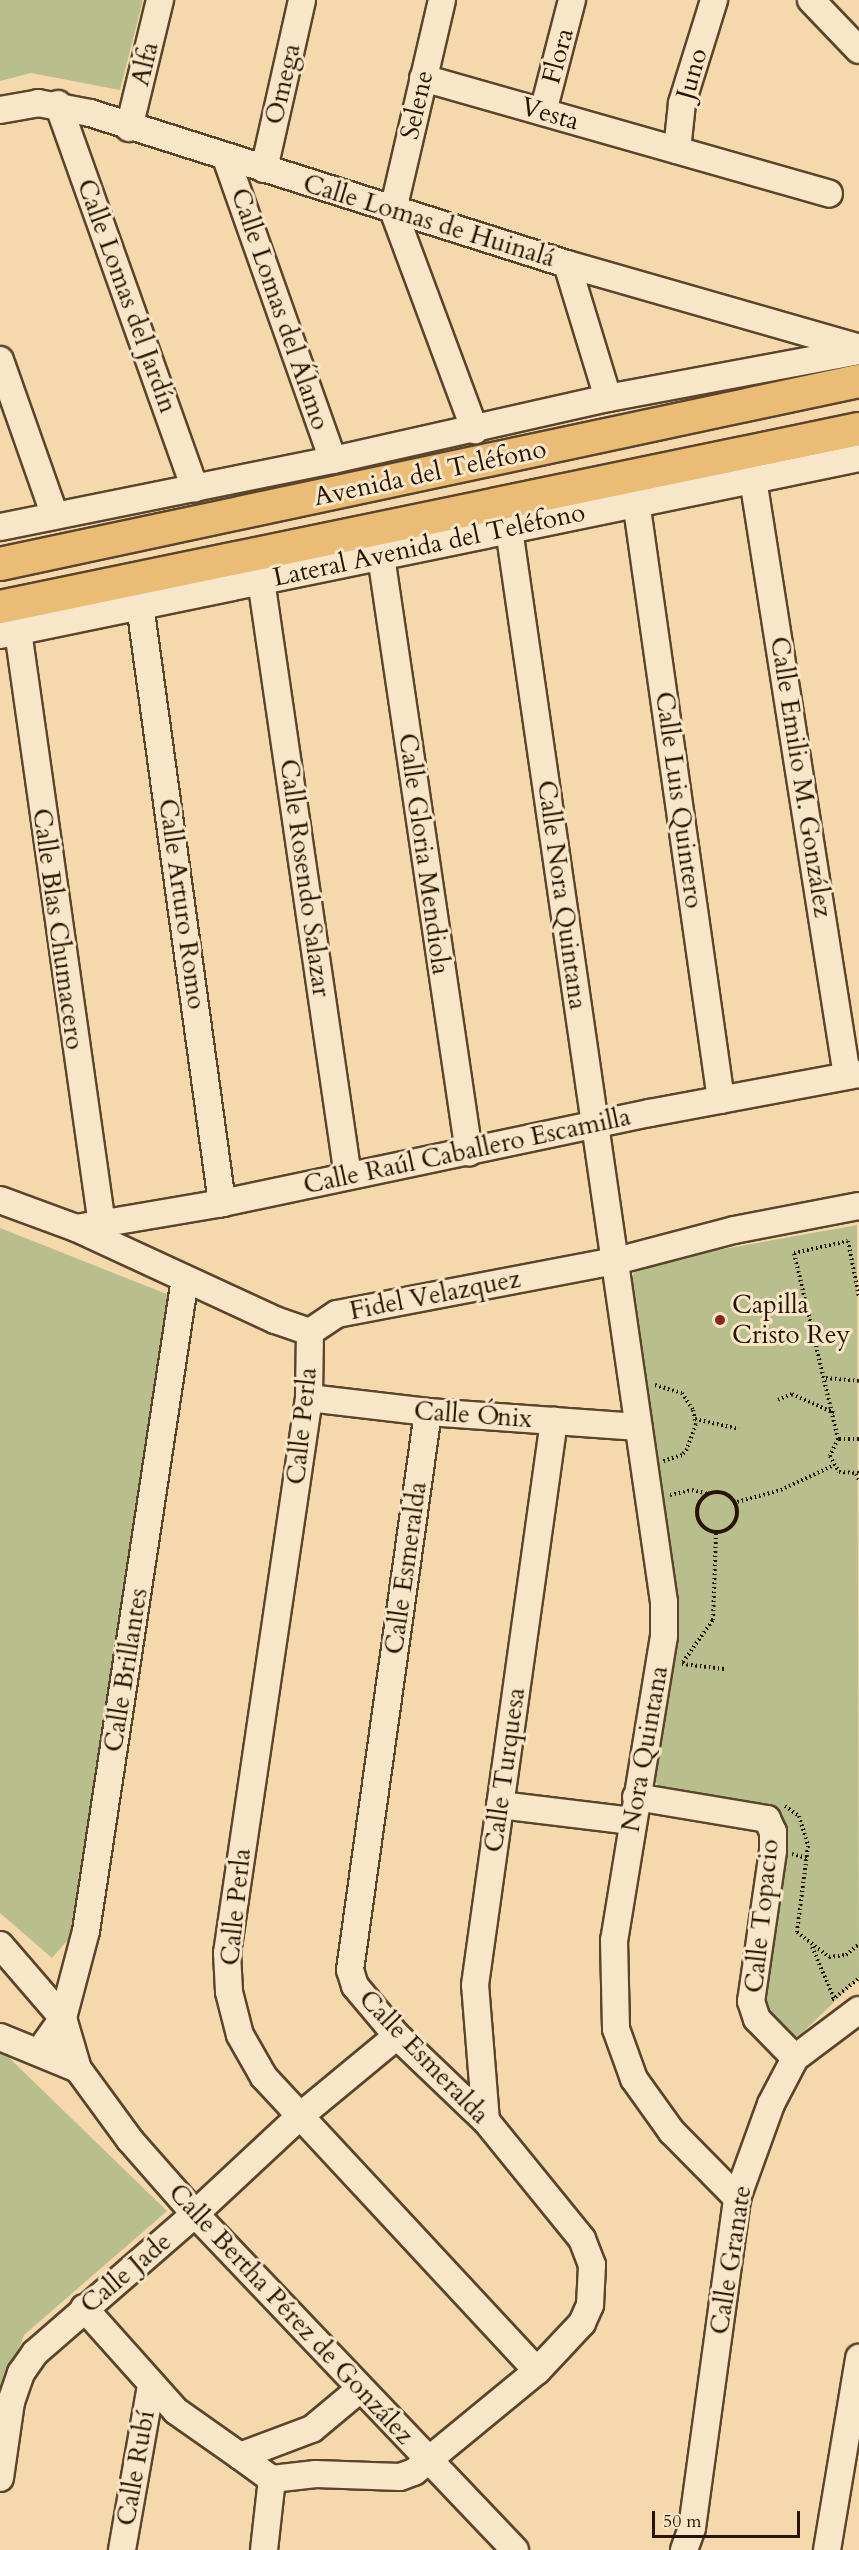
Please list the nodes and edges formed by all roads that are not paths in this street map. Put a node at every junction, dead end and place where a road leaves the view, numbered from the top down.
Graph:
1 (160, 0) edge
2 (302, 0) edge
3 (442, 0) edge
4 (572, 0) edge
5 (714, 0) edge
6 (815, 1) edge
7 (859, 50) edge
8 (423, 78) junction
9 (58, 104) junction
10 (0, 110) edge
11 (543, 112) junction
12 (129, 128) junction
13 (677, 150) junction
14 (226, 158) junction
15 (264, 169) junction
16 (829, 194) dead end
17 (393, 210) junction
18 (567, 264) junction
19 (859, 350) edge
20 (0, 360) edge
21 (859, 381) edge
22 (608, 398) junction
23 (859, 429) edge
24 (475, 430) junction
25 (826, 450) junction
26 (859, 458) edge
27 (333, 460) junction
28 (753, 478) junction
29 (195, 488) junction
30 (636, 501) junction
31 (115, 505) junction
32 (55, 516) junction
33 (0, 527) edge
34 (509, 530) junction
35 (122, 538) junction
36 (381, 556) junction
37 (0, 564) edge
38 (193, 579) junction
39 (261, 580) junction
40 (140, 605) junction
41 (6, 625) edge
42 (853, 1075) edge
43 (721, 1100) junction
44 (595, 1125) junction
45 (469, 1153) junction
46 (348, 1176) junction
47 (0, 1200) edge
48 (222, 1203) junction
49 (859, 1206) edge
50 (102, 1225) junction
51 (76, 1228) junction
52 (616, 1261) junction
53 (185, 1279) junction
54 (310, 1332) junction
55 (309, 1398) junction
56 (428, 1412) junction
57 (554, 1421) junction
58 (638, 1426) junction
59 (500, 1804) junction
60 (634, 1809) junction
61 (0, 1945) edge
62 (859, 2010) edge
63 (63, 2018) junction
64 (397, 2036) junction
65 (0, 2037) edge
66 (39, 2052) junction
67 (795, 2058) junction
68 (78, 2069) junction
69 (299, 2117) junction
70 (486, 2121) junction
71 (737, 2198) junction
72 (195, 2214) junction
73 (84, 2308) junction
74 (859, 2358) edge
75 (537, 2371) junction
76 (150, 2386) junction
77 (360, 2389) junction
78 (240, 2456) junction
79 (431, 2462) junction
80 (0, 2478) edge
81 (272, 2479) junction
82 (122, 2550) edge
83 (264, 2550) edge
84 (515, 2550) edge
85 (684, 2550) edge
86 (827, 2550) edge

1 - 12 street, Alfa
2 - 15 street, Omega
3 - 8 street, Selene
4 - 11 street, Flora
5 - 13 street, Juno
6 - 7 street
8 - 11 street, Vesta
8 - 17 street, Selene
9 - 10 street, Calle Lomas de Huinalá
9 - 12 street, Calle Lomas de Huinalá
9 - 29 street, Calle Lomas del Jardín
11 - 13 street, Vesta
12 - 14 street, Calle Lomas de Huinalá
13 - 16 street, Vesta
14 - 15 street, Calle Lomas de Huinalá
14 - 27 street, Calle Lomas del Álamo
15 - 17 street, Calle Lomas de Huinalá
17 - 18 street, Calle Lomas de Huinalá
17 - 24 street
18 - 19 street, Calle Lomas de Huinalá
18 - 22 street
19 - 22 street
20 - 32 street
21 - 35 main road, Avenida del Teléfono
22 - 24 street
23 - 25 main road, Avenida del Teléfono
24 - 27 street
25 - 26 street, Lateral Avenida del Teléfono
25 - 28 street, Lateral Avenida del Teléfono
25 - 38 main road, Avenida del Teléfono
27 - 29 street
28 - 30 street, Lateral Avenida del Teléfono
28 - 42 street, Calle Emilio M. González
29 - 31 street
30 - 34 street, Lateral Avenida del Teléfono
30 - 43 street, Calle Luis Quintero
31 - 32 street
31 - 35 street
32 - 33 street
34 - 36 street, Lateral Avenida del Teléfono
34 - 44 street, Calle Nora Quintana
35 - 37 main road, Avenida del Teléfono
36 - 39 street, Lateral Avenida del Teléfono
36 - 45 street, Calle Gloria Mendiola
38 - 39 street, Lateral Avenida del Teléfono
38 - 40 street, Lateral Avenida del Teléfono
38 - 41 main road, Avenida del Teléfono
39 - 46 street, Calle Rosendo Salazar
40 - 41 street, Lateral Avenida del Teléfono
40 - 48 street, Calle Arturo Romo
41 - 50 street, Calle Blas Chumacero
42 - 43 street, Calle Raúl Caballero Escamilla
43 - 44 street, Calle Raúl Caballero Escamilla
44 - 45 street, Calle Raúl Caballero Escamilla
44 - 52 street, Calle Nora Quintana
45 - 46 street, Calle Raúl Caballero Escamilla
46 - 48 street, Calle Raúl Caballero Escamilla
47 - 51 street
48 - 50 street, Calle Raúl Caballero Escamilla
49 - 52 street, Fidel Velazquez
50 - 51 street, Calle Raúl Caballero Escamilla
51 - 53 street
52 - 54 street, Fidel Velazquez
52 - 58 street, Nora Quintana
53 - 54 street
53 - 63 street, Calle Brillantes
54 - 55 street, Calle Perla
55 - 56 street, Calle Ónix
55 - 69 street, Calle Perla
56 - 57 street, Calle Ónix
56 - 64 street, Calle Esmeralda
57 - 58 street, Calle Ónix
57 - 59 street, Calle Turquesa
58 - 60 street, Nora Quintana
59 - 60 street
59 - 70 street, Calle Turquesa
60 - 67 street, Calle Topacio
60 - 71 street, Nora Quintana
61 - 63 street, Calle Bertha Pérez de González
62 - 67 street, Calle Granate
63 - 66 street, Calle Brillantes
63 - 68 street, Calle Bertha Pérez de González
64 - 69 street, Calle Jade
64 - 70 street, Calle Esmeralda
65 - 66 street, Calle Bertha Pérez de González
66 - 68 street, Calle Bertha Pérez de González
67 - 71 street, Calle Granate
68 - 72 street, Calle Bertha Pérez de González
69 - 72 street, Calle Jade
69 - 75 street, Calle Perla
70 - 75 street, Calle Esmeralda
71 - 85 street, Calle Granate
72 - 73 street, Calle Jade
72 - 77 street, Calle Bertha Pérez de González
73 - 76 street
73 - 80 street, Calle Jade
74 - 86 street
75 - 79 street, Calle Esmeralda
76 - 78 street
76 - 82 street, Calle Rubí
77 - 78 street
77 - 79 street, Calle Bertha Pérez de González
78 - 81 street
79 - 81 street, Calle Esmeralda
79 - 84 street, Calle Bertha Pérez de González
81 - 83 street

